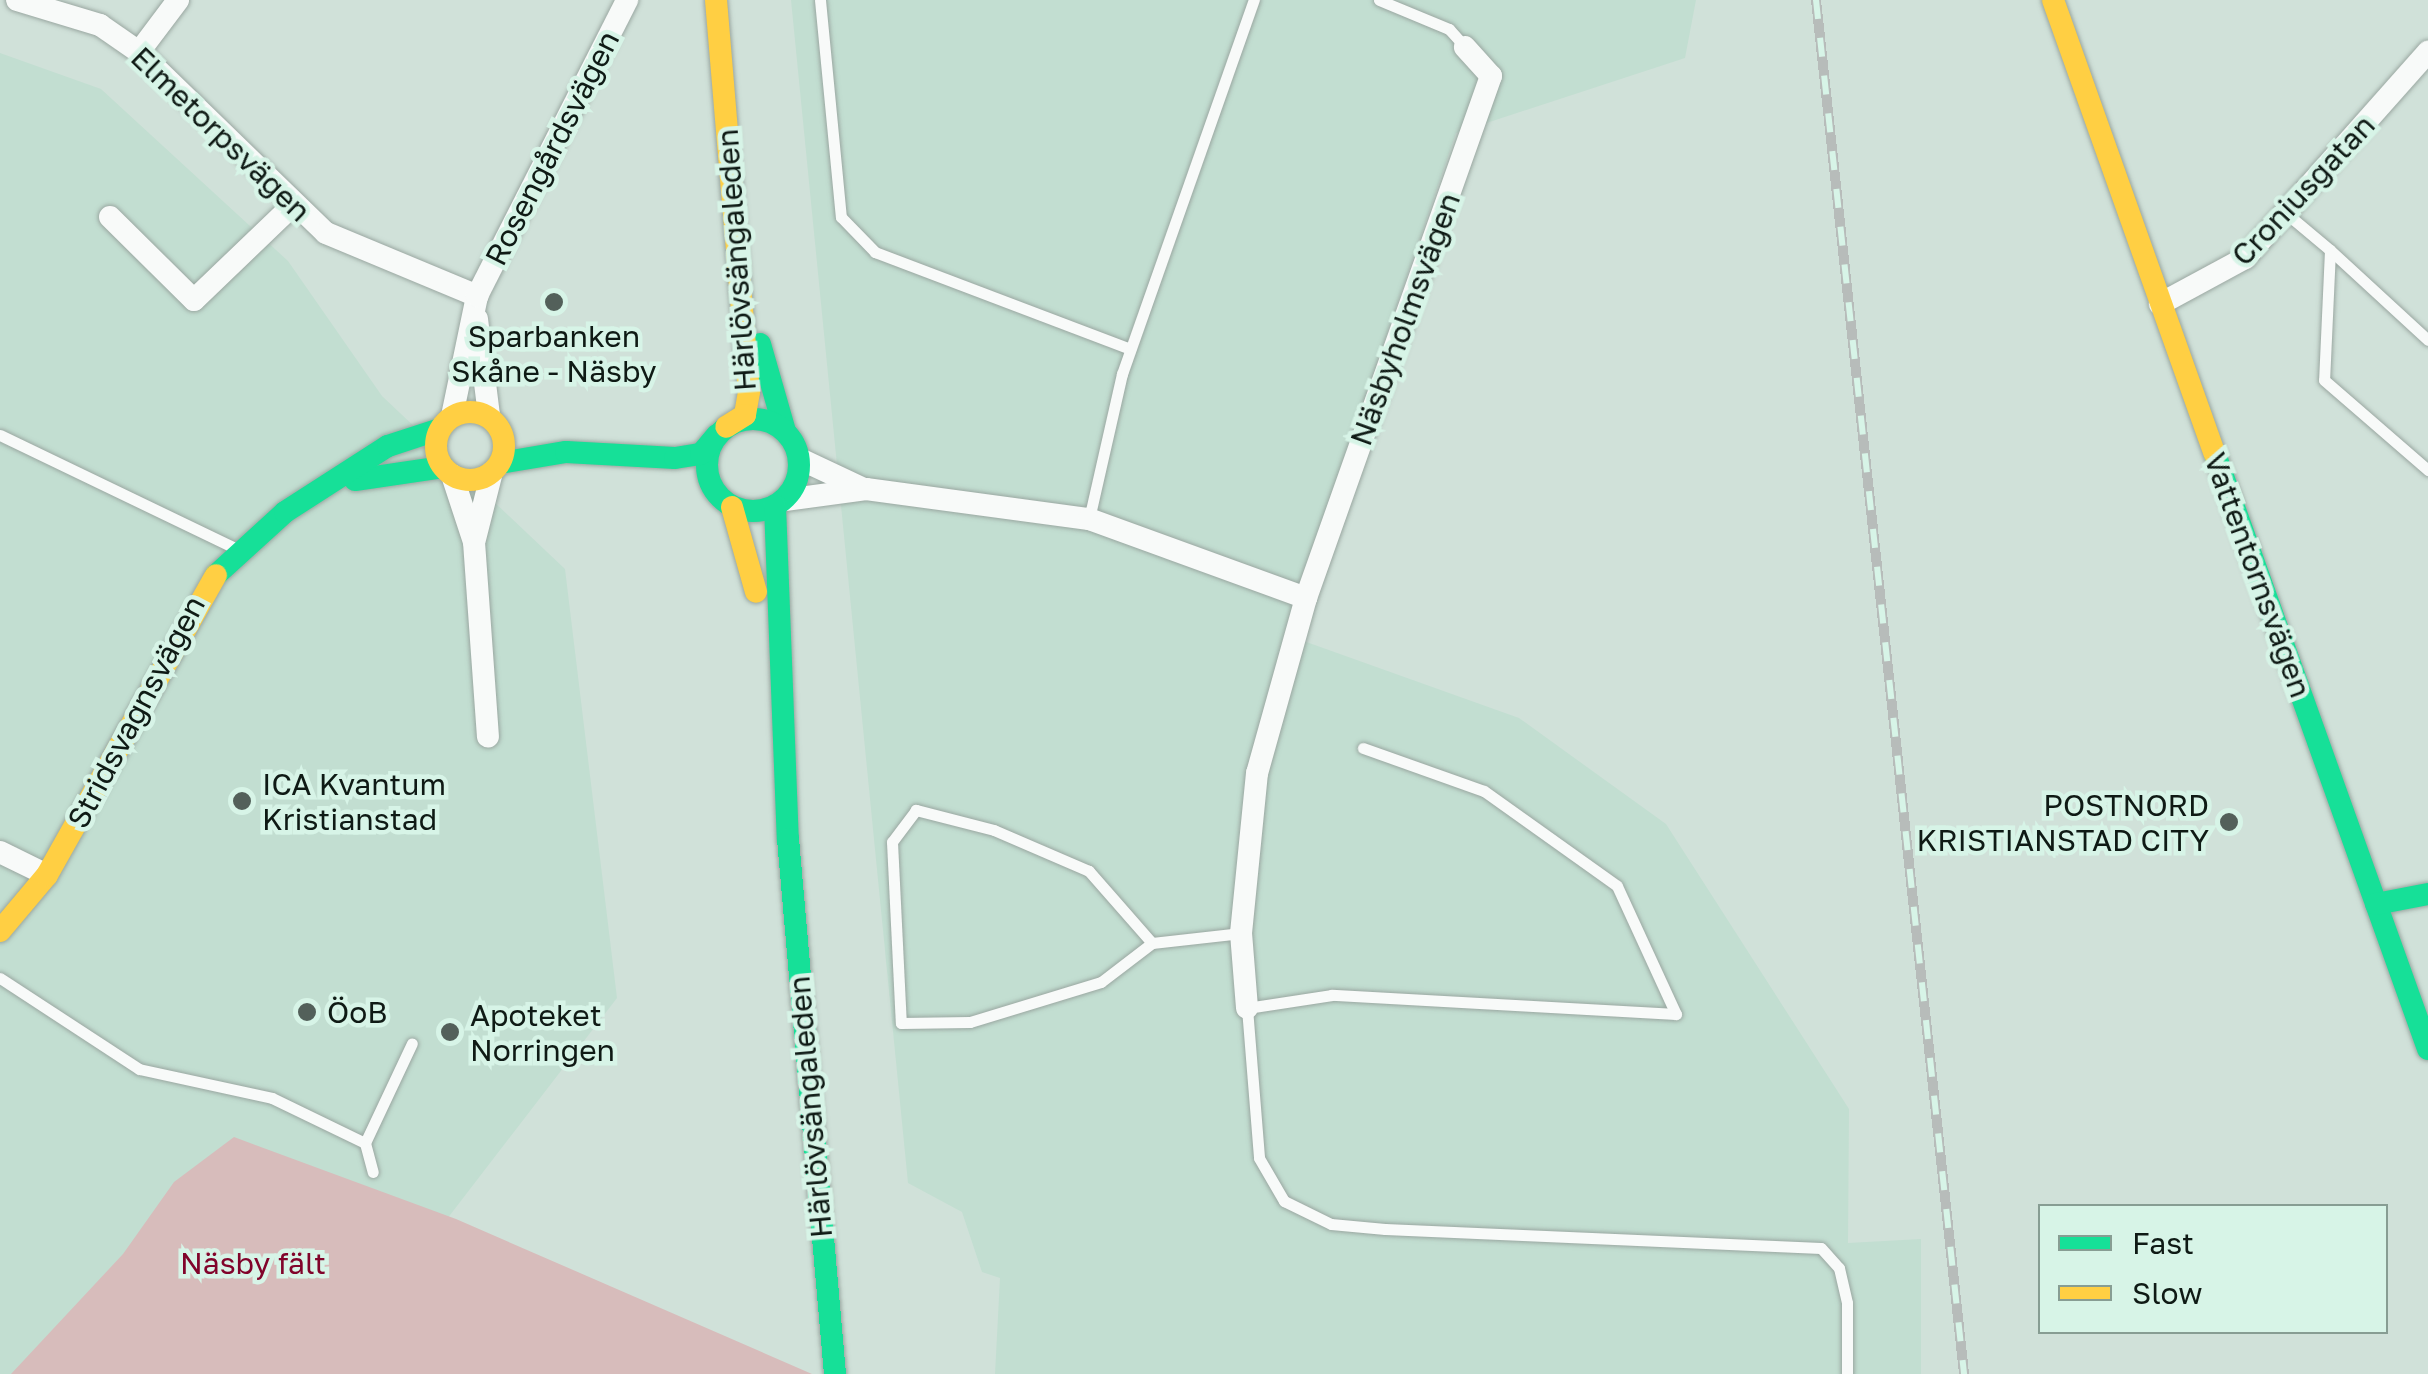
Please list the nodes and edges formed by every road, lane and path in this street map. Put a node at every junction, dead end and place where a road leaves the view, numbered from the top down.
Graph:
1 (17, 0) edge
2 (178, 0) edge
3 (627, 0) edge
4 (716, 0) edge
5 (820, 0) edge
6 (1254, 0) edge
7 (1379, 0) edge
8 (2053, 0) edge
9 (2074, 0) edge
10 (1407, 5) edge
11 (1465, 47) joint
12 (139, 52) junction
13 (2428, 52) edge
14 (723, 83) junction
15 (2090, 100) junction
16 (293, 205) junction
17 (2287, 214) junction
18 (110, 216) dead end
19 (2330, 250) junction
20 (477, 296) junction
21 (2160, 304) junction
22 (2428, 340) edge
23 (1130, 349) junction
24 (494, 421) junction
25 (446, 423) junction
26 (722, 431) junction
27 (785, 431) junction
28 (0, 435) edge
29 (566, 452) junction
30 (800, 459) junction
31 (640, 462) junction
32 (496, 468) junction
33 (2428, 470) edge
34 (448, 471) junction
35 (709, 480) junction
36 (331, 486) junction
37 (866, 489) junction
38 (780, 503) junction
39 (732, 507) junction
40 (1089, 519) junction
41 (474, 542) junction
42 (237, 549) junction
43 (1306, 598) junction
44 (488, 736) dead end
45 (1363, 748) dead end
46 (788, 840) junction
47 (0, 852) edge
48 (47, 875) junction
49 (2428, 894) edge
50 (2376, 904) junction
51 (0, 931) edge
52 (1241, 933) junction
53 (1152, 943) junction
54 (0, 978) edge
55 (1247, 1008) junction
56 (412, 1043) dead end
57 (2428, 1049) edge
58 (365, 1143) junction
59 (373, 1172) dead end
60 (836, 1374) edge
61 (1847, 1374) edge

1 - 12 street, Elmetorpsvägen
2 - 12 street
3 - 20 street, Rosengårdsvägen
4 - 14 main road, Härlövsängaleden
5 - 23 lane
6 - 23 lane
7 - 10 lane
8 - 15 main road, Vattentornsvägen
9 - 15 main road, Vattentornsvägen
10 - 11 lane
11 - 43 street, Näsbyholmsvägen
12 - 16 street, Elmetorpsvägen
13 - 17 street, Croniusgatan
14 - 26 main road, Härlövsängaleden
14 - 27 main road, Härlövsängaleden
15 - 21 main road, Vattentornsvägen
16 - 18 street
16 - 20 street, Elmetorpsvägen
17 - 19 lane
17 - 21 street, Croniusgatan
19 - 22 lane
19 - 33 lane
20 - 24 street, Rosengårdsvägen
20 - 25 street, Rosengårdsvägen
21 - 50 main road, Vattentornsvägen
23 - 40 lane
24 - 25 main road, Stridsvagnsvägen
24 - 29 main road
24 - 32 main road
25 - 34 main road
25 - 36 main road, Stridsvagnsvägen
26 - 27 main road
26 - 31 main road
26 - 35 main road
27 - 30 main road
28 - 42 lane
29 - 31 main road
29 - 32 main road
30 - 37 street
30 - 38 main road
31 - 35 main road
32 - 34 main road, Stridsvagnsvägen
32 - 41 street
34 - 36 main road, Stridsvagnsvägen
34 - 41 street
35 - 39 main road
36 - 42 main road, Stridsvagnsvägen
37 - 38 street
37 - 40 street
38 - 39 main road
38 - 46 main road, Härlövsängaleden
39 - 46 main road, Härlövsängaleden
40 - 43 street
41 - 44 street
42 - 48 main road, Stridsvagnsvägen
43 - 52 street, Näsbyholmsvägen
45 - 55 lane
46 - 60 main road, Härlövsängaleden
47 - 48 street
48 - 51 main road, Stridsvagnsvägen
49 - 50 main road
50 - 57 main road, Vattentornsvägen
52 - 53 lane
52 - 55 street, Näsbyholmsvägen
53 - 53 lane
54 - 58 lane
55 - 61 lane
56 - 58 lane
58 - 59 lane

